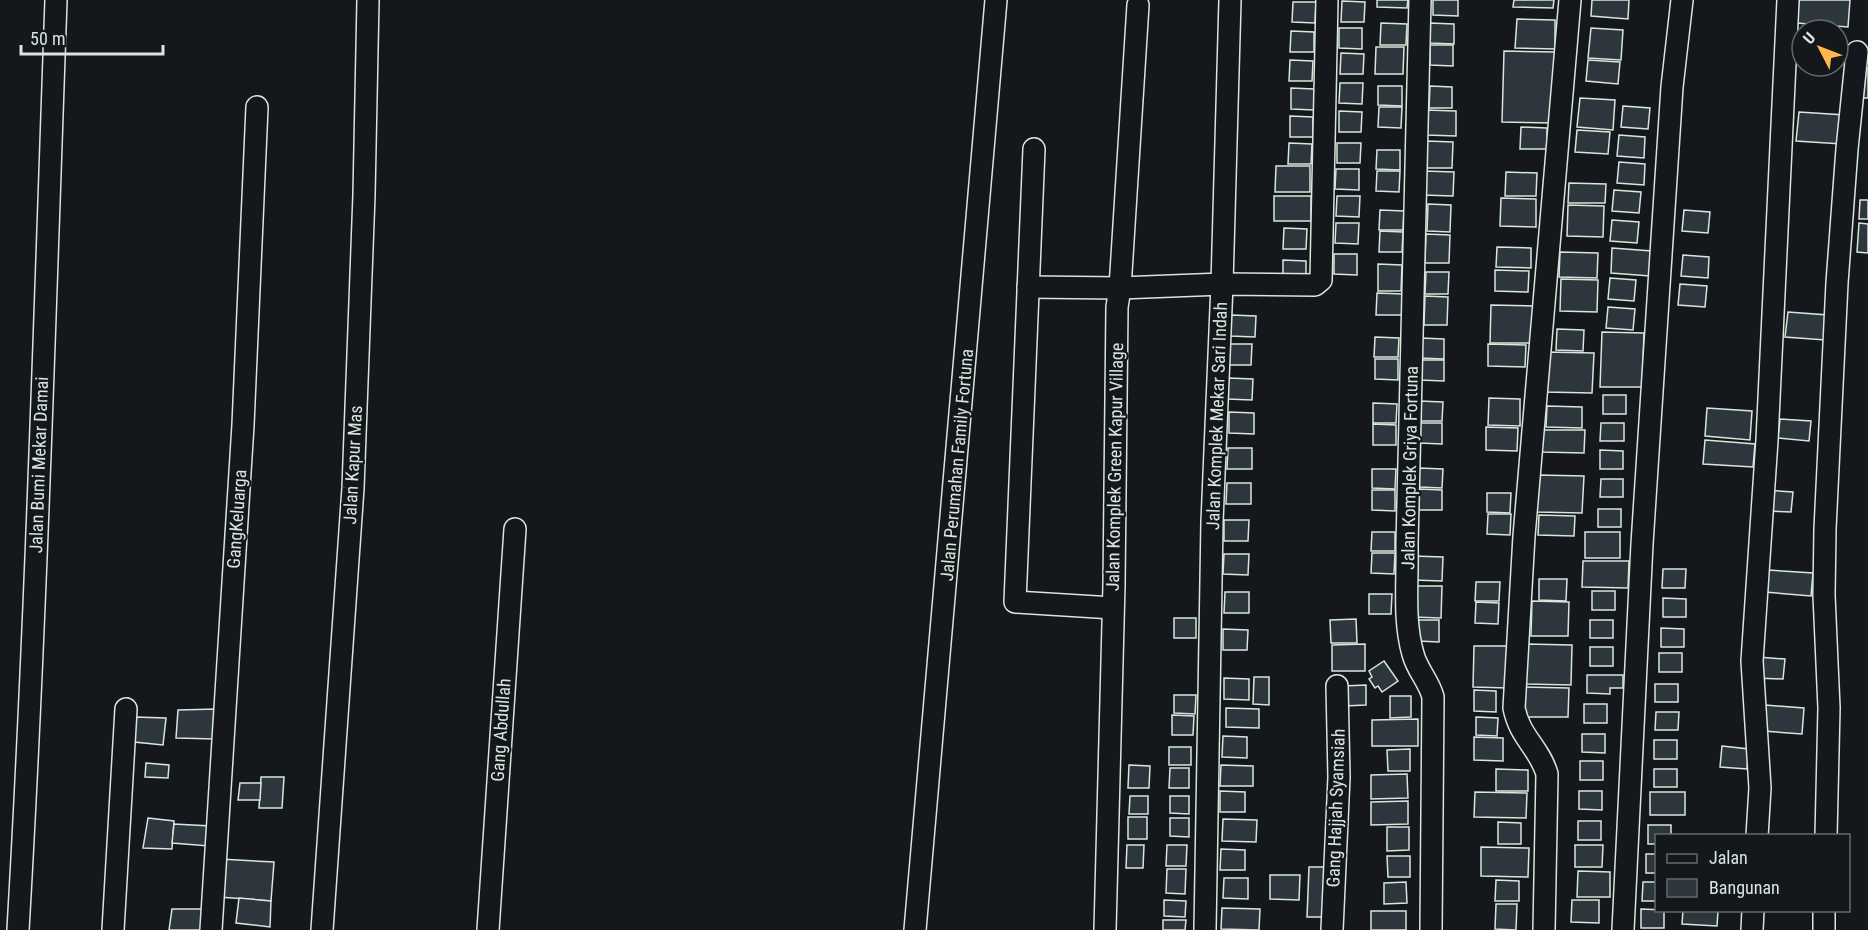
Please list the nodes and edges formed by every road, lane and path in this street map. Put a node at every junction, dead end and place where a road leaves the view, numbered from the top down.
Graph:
1 (56, 0) edge
2 (368, 0) edge
3 (996, 0) edge
4 (1230, 0) edge
5 (1327, 0) edge
6 (1420, 0) edge
7 (1570, 0) edge
8 (1682, 0) edge
9 (1788, 0) edge
10 (1138, 5) dead end
11 (1857, 52) dead end
12 (257, 107) dead end
13 (1034, 149) dead end
14 (1222, 284) junction
15 (1028, 287) junction
16 (1120, 288) junction
17 (515, 529) dead end
18 (1113, 608) junction
19 (1338, 687) dead end
20 (126, 709) dead end
21 (1757, 834) edge
22 (1826, 834) edge
23 (1754, 912) edge
24 (1824, 912) edge
25 (18, 930) edge
26 (113, 930) edge
27 (211, 930) edge
28 (322, 930) edge
29 (488, 930) edge
30 (915, 930) edge
31 (1105, 930) edge
32 (1205, 930) edge
33 (1332, 930) edge
34 (1431, 930) edge
35 (1544, 930) edge
36 (1623, 930) edge
37 (1752, 930) edge
38 (1824, 930) edge

1 - 25 street, Jalan Bumi Mekar Damai
2 - 28 street, Jalan Kapur Mas
3 - 30 street, Jalan Perumahan Family Fortuna
4 - 14 street
5 - 14 street, Jalan Komplek Mekar Sari Indah
6 - 34 street, Jalan Komplek Griya Fortuna
7 - 35 street
8 - 36 street
9 - 21 street
10 - 16 street, Jalan Komplek Green Kapur Village
11 - 22 street
12 - 27 street, GangKeluarga
13 - 15 street
14 - 16 street
14 - 32 street, Jalan Komplek Mekar Sari Indah
15 - 16 street
15 - 18 street
16 - 18 street, Jalan Komplek Green Kapur Village
17 - 29 street, Gang Abdullah
18 - 31 street, Jalan Komplek Green Kapur Village
19 - 33 street, Gang Hajjah Syamsiah
20 - 26 street
23 - 37 street
24 - 38 street

